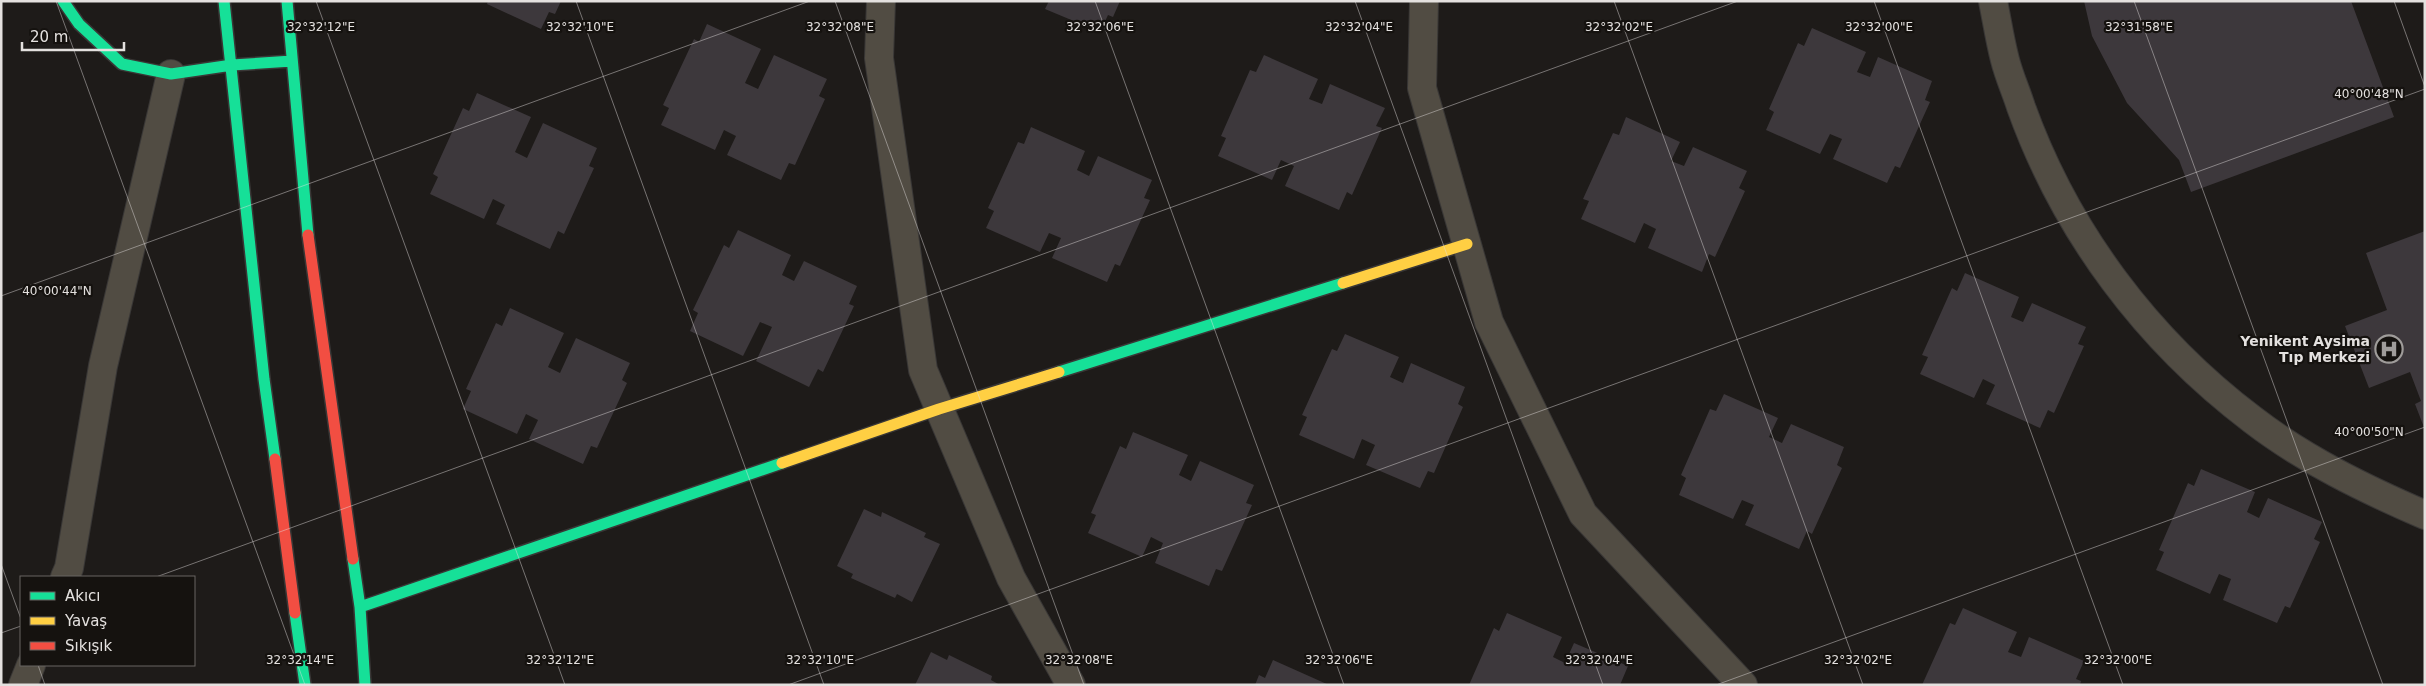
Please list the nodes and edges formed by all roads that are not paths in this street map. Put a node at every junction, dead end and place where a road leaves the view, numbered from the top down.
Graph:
1 (63, 1) edge
2 (224, 1) edge
3 (287, 1) edge
4 (881, 1) edge
5 (1424, 1) edge
6 (1993, 1) edge
7 (292, 61) junction
8 (232, 64) junction
9 (172, 74) junction
10 (1467, 244) junction
11 (939, 409) junction
12 (2425, 515) edge
13 (65, 576) edge
14 (360, 607) junction
15 (31, 666) edge
16 (23, 685) edge
17 (305, 685) edge
18 (365, 685) edge
19 (1072, 685) edge
20 (1743, 685) edge

1 - 9 main road
2 - 8 main road
3 - 7 main road
4 - 11 street
5 - 10 street
6 - 12 street
7 - 8 main road
7 - 14 main road
8 - 9 main road
8 - 17 main road
9 - 13 street
10 - 11 main road
10 - 20 street
11 - 14 main road
11 - 19 street
14 - 18 main road
15 - 16 street

